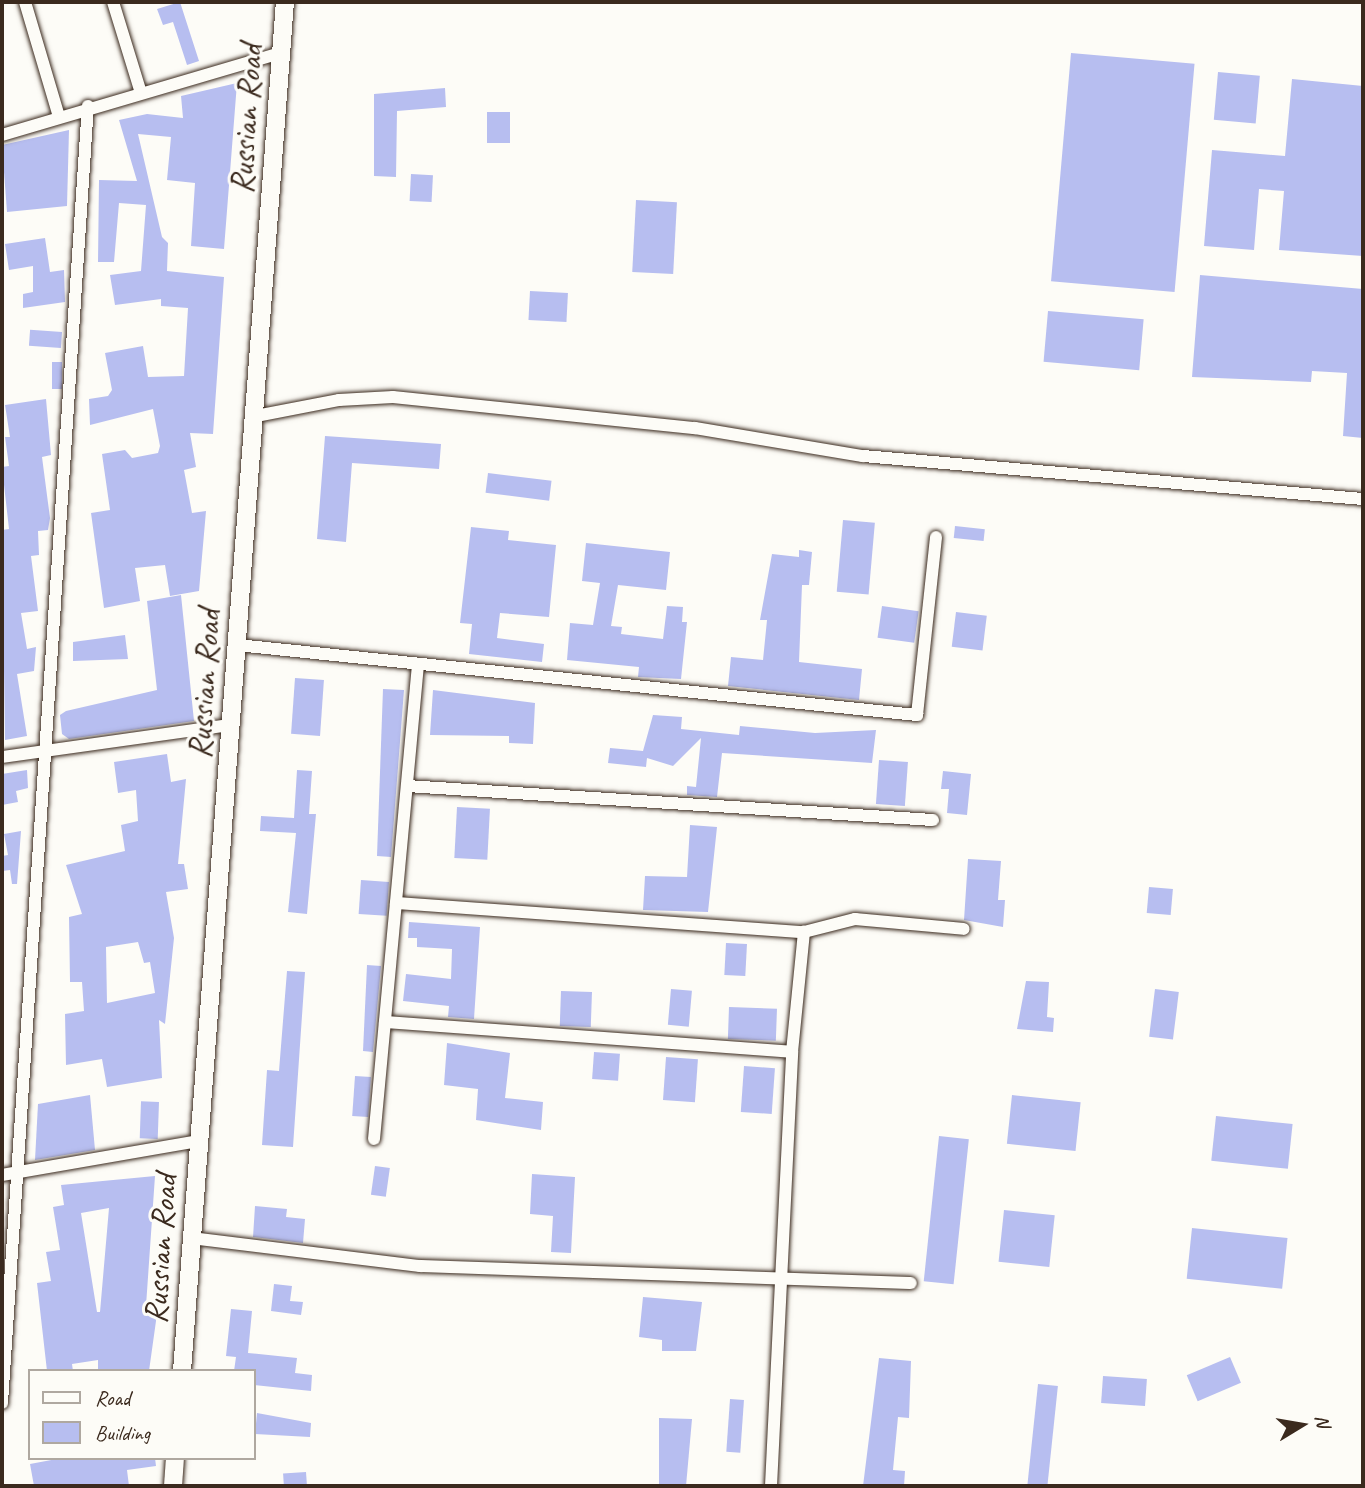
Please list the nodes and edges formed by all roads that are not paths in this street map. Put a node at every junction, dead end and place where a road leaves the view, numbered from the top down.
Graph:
1 (25, 2) edge
2 (113, 2) edge
3 (285, 2) edge
4 (281, 53) junction
5 (140, 90) junction
6 (88, 106) junction
7 (59, 117) junction
8 (2, 135) edge
9 (256, 416) junction
10 (1363, 499) edge
11 (936, 537) dead end
12 (237, 645) junction
13 (418, 664) junction
14 (231, 725) junction
15 (47, 751) junction
16 (2, 757) edge
17 (407, 786) junction
18 (933, 820) dead end
19 (396, 903) junction
20 (964, 929) dead end
21 (804, 932) junction
22 (385, 1022) junction
23 (792, 1052) junction
24 (374, 1139) dead end
25 (199, 1141) junction
26 (17, 1172) junction
27 (2, 1175) edge
28 (191, 1238) junction
29 (780, 1279) junction
30 (911, 1283) dead end
31 (182, 1369) edge
32 (2, 1403) edge
33 (175, 1460) edge
34 (173, 1486) edge
35 (771, 1486) edge

1 - 7 street
2 - 5 street
3 - 4 main road, Russian Road
4 - 5 street
4 - 9 main road, Russian Road
5 - 6 street
6 - 7 street
6 - 15 street
7 - 8 street
9 - 10 street
9 - 12 main road, Russian Road
11 - 13 street
12 - 13 street
12 - 14 main road, Russian Road
13 - 17 street
14 - 15 street
14 - 25 main road, Russian Road
15 - 16 street
15 - 26 street
17 - 18 street
17 - 19 street
19 - 21 street
19 - 22 street
20 - 21 street
21 - 23 street
22 - 23 street
22 - 24 street
23 - 29 street
25 - 26 street
25 - 28 main road, Russian Road
26 - 27 street
26 - 32 street
28 - 29 street
28 - 31 main road, Russian Road
29 - 30 street
29 - 35 street
33 - 34 main road

